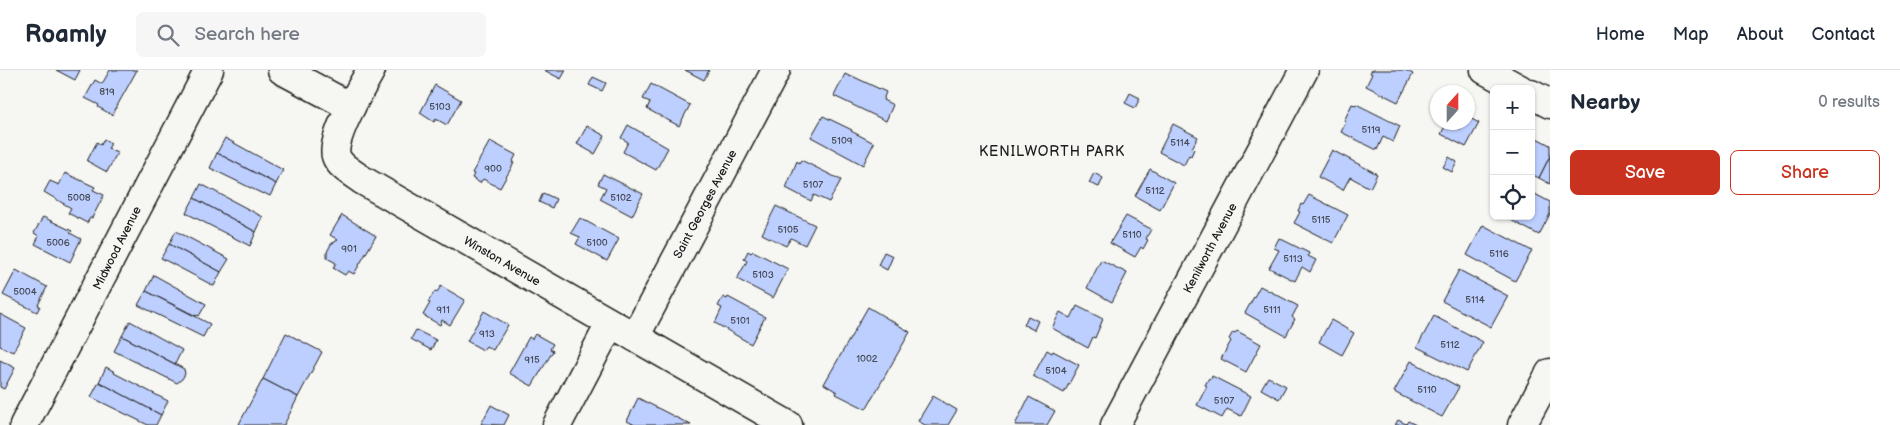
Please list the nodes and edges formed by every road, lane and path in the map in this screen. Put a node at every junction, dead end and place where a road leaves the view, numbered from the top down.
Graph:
1 (209, 70) edge
2 (282, 70) edge
3 (371, 70) edge
4 (776, 70) edge
5 (1304, 70) edge
6 (1485, 70) edge
7 (1513, 85) edge
8 (1535, 96) edge
9 (1550, 104) edge
10 (352, 108) junction
11 (610, 324) junction
12 (635, 338) junction
13 (1550, 373) edge
14 (24, 425) edge
15 (557, 425) edge
16 (788, 425) edge
17 (1115, 425) edge
18 (1522, 425) edge

1 - 14 street, Midwood Avenue
2 - 10 street
3 - 10 street
4 - 12 street, Saint Georges Avenue
5 - 17 street, Kenilworth Avenue
6 - 7 street
8 - 9 street
10 - 11 street, Winston Avenue
11 - 12 street, Winston Avenue
11 - 15 street
12 - 16 street, Winston Avenue
13 - 18 street

